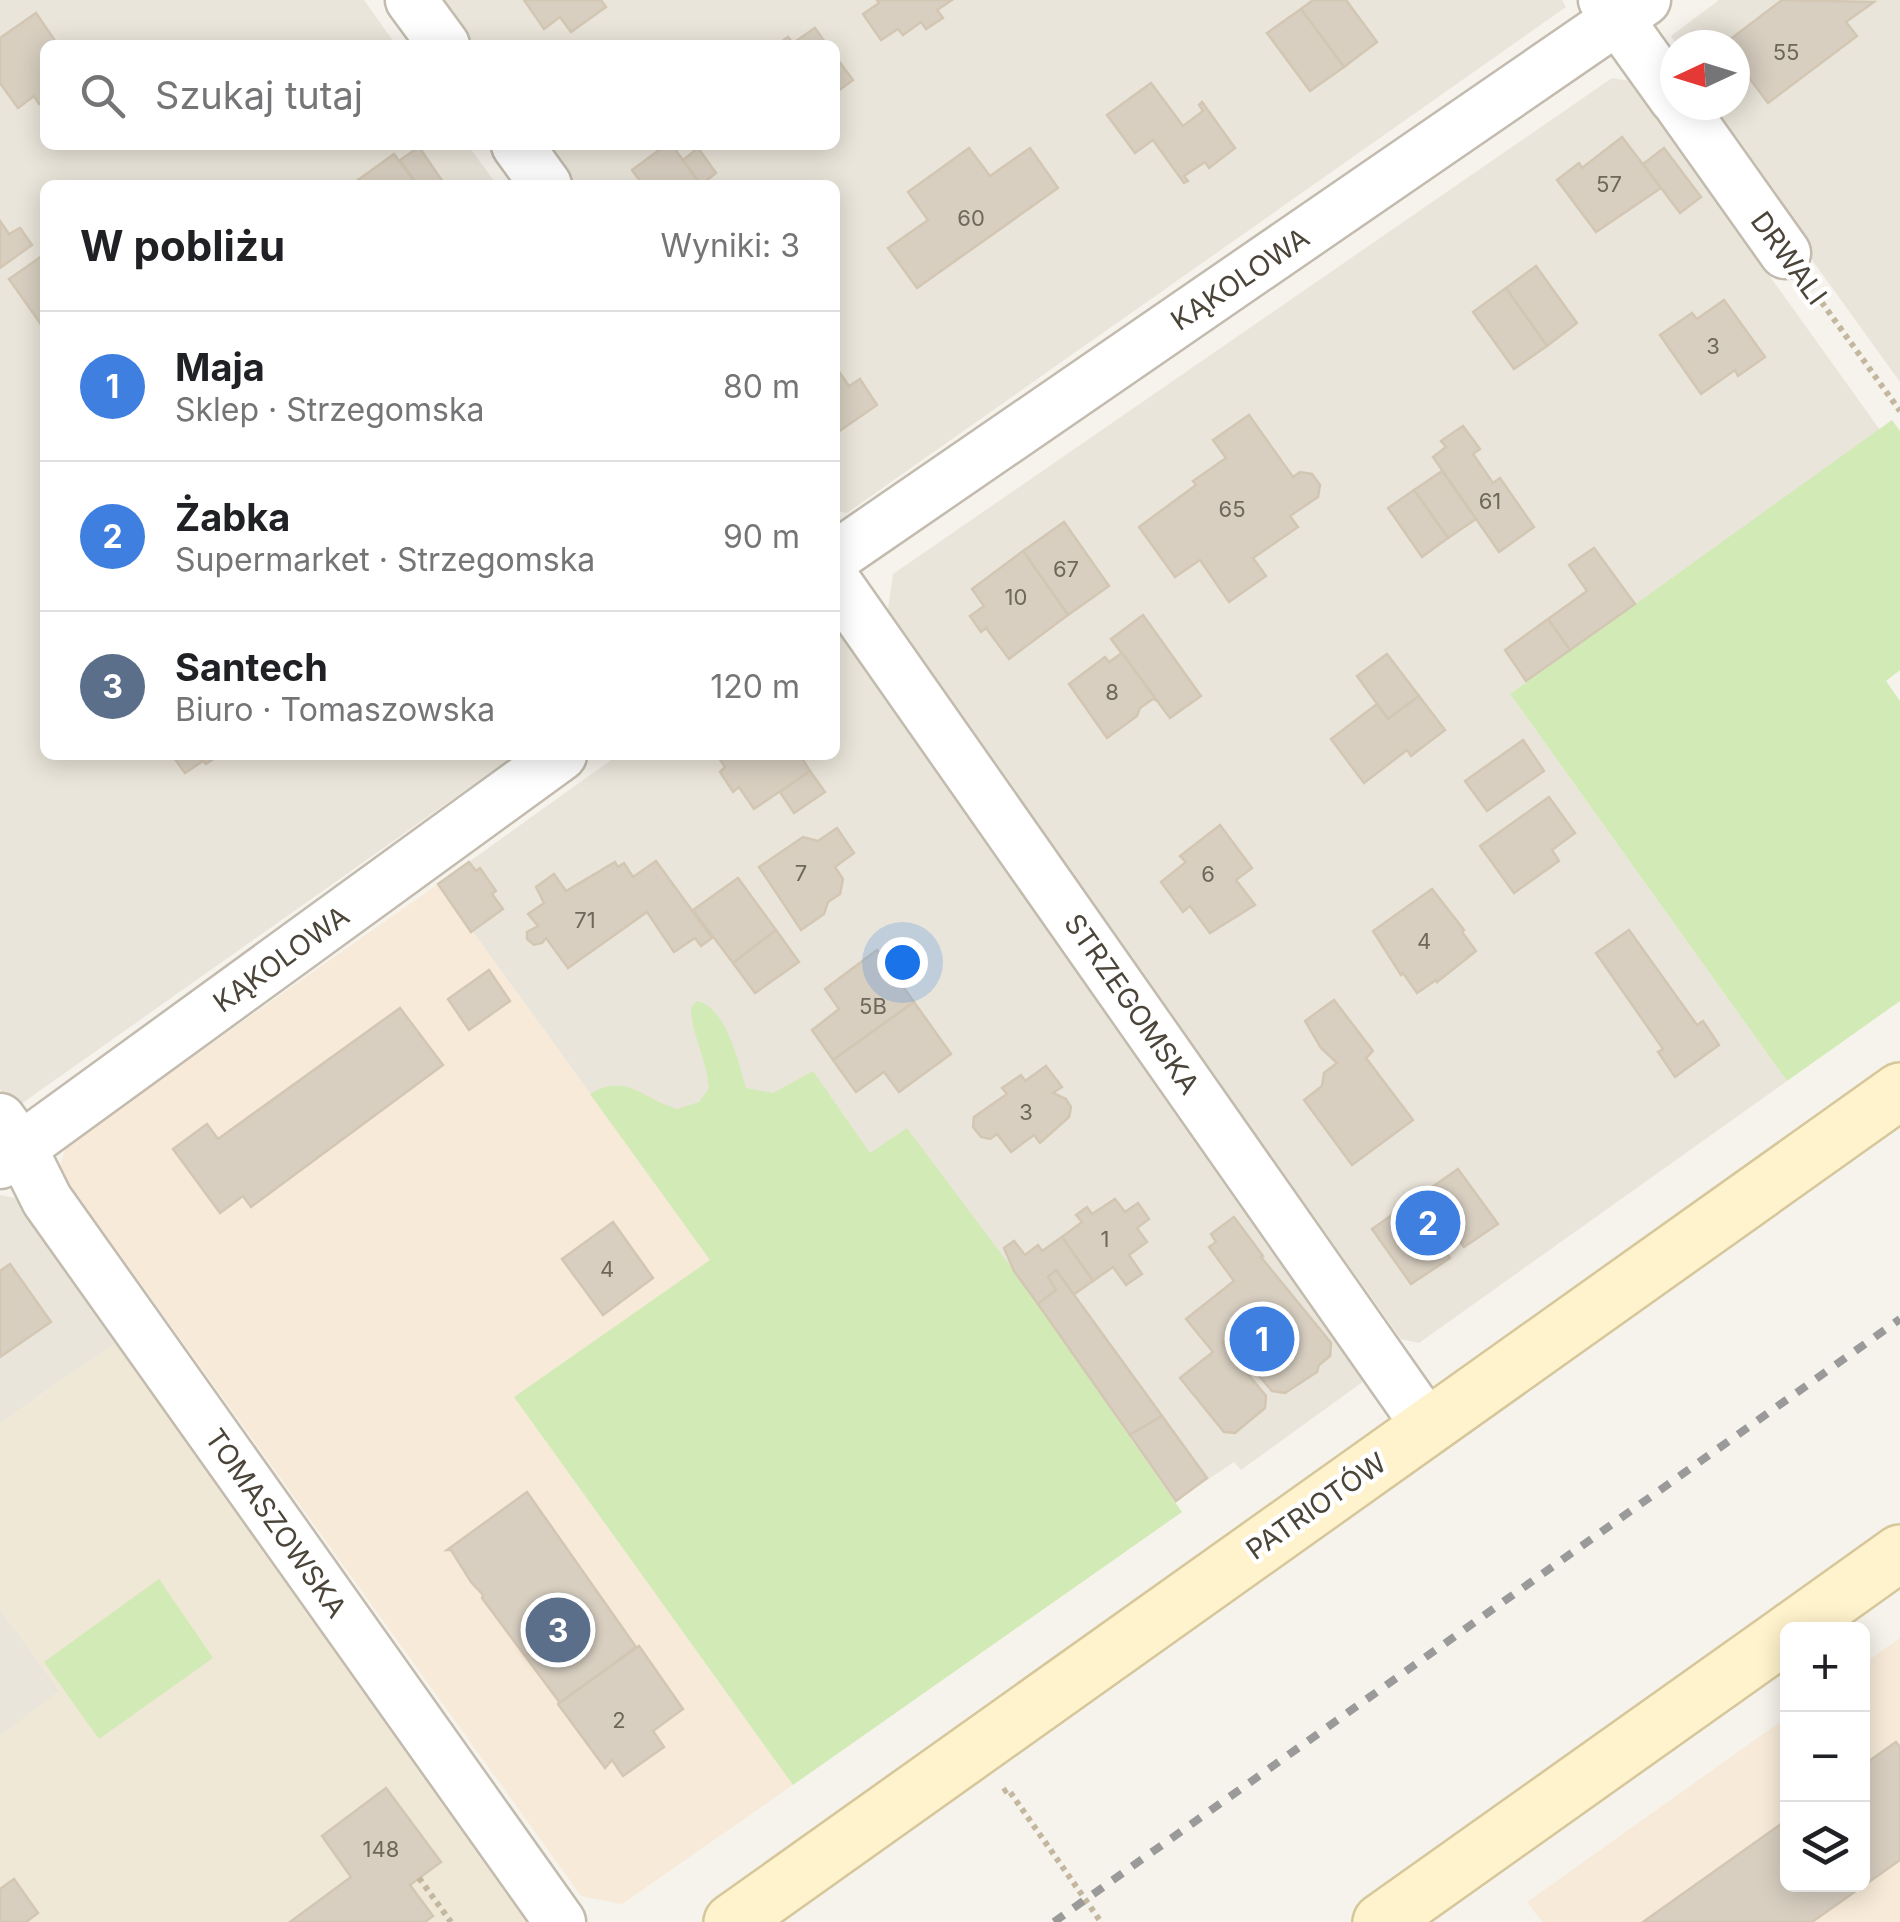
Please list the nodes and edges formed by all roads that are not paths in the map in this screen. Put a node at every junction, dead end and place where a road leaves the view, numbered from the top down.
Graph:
1 (411, 0) edge
2 (1623, 6) edge
3 (440, 40) edge
4 (1660, 71) edge
5 (1691, 120) edge
6 (521, 150) edge
7 (542, 180) edge
8 (1785, 253) road end
9 (840, 553) edge
10 (840, 588) edge
11 (555, 760) edge
12 (1900, 1091) edge
13 (7, 1143) edge
14 (1428, 1427) junction
15 (1900, 1553) edge
16 (1803, 1622) edge
17 (1780, 1638) edge
18 (560, 1922) edge
19 (732, 1922) edge
20 (1380, 1922) edge

1 - 3 street
2 - 4 street
2 - 9 street, KĄKOLOWA
5 - 8 street, DRWALI
6 - 7 street
10 - 14 street, STRZEGOMSKA
11 - 13 street, KĄKOLOWA
12 - 14 main road, PATRIOTÓW
13 - 18 street, TOMASZOWSKA
14 - 19 main road, PATRIOTÓW
15 - 16 main road
17 - 20 main road

